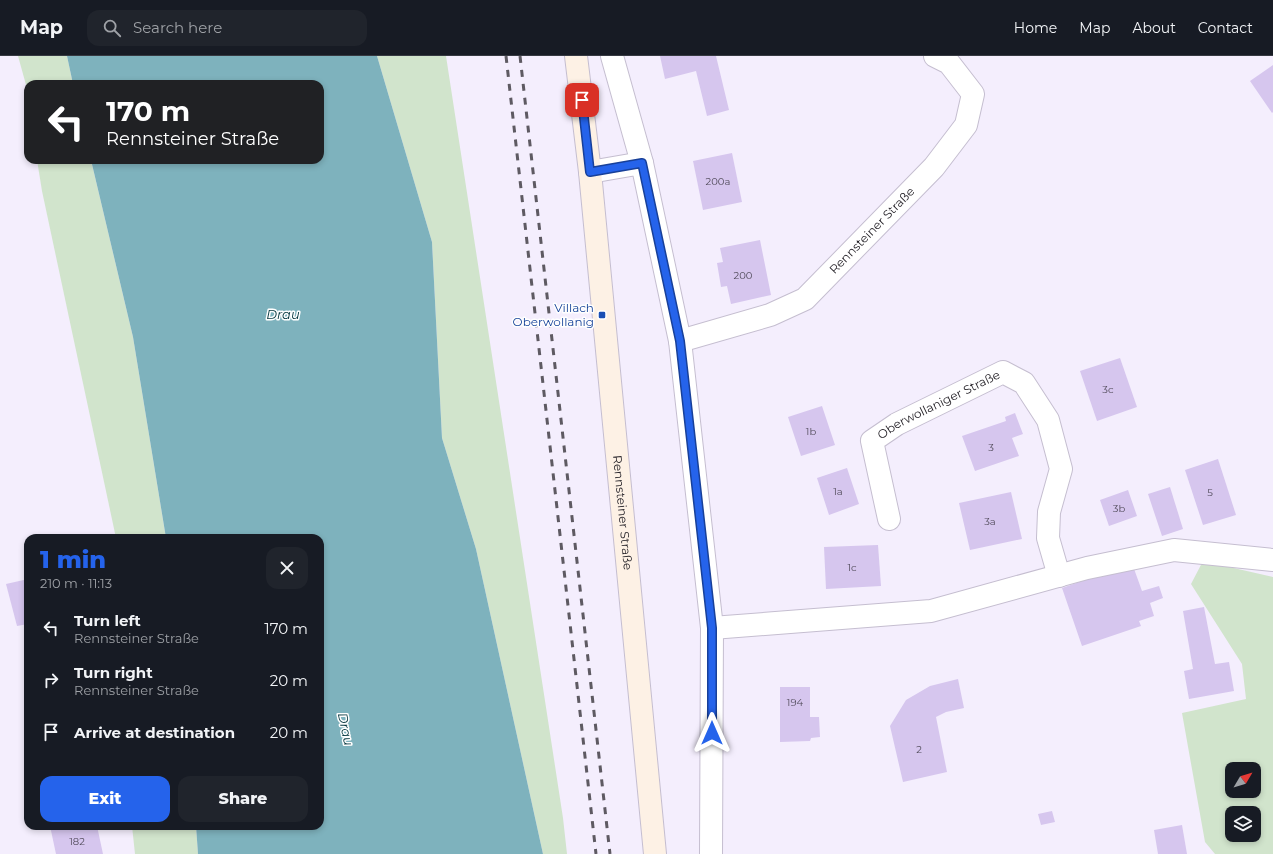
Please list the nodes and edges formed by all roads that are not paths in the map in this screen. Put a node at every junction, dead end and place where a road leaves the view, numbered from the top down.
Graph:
1 (576, 56) edge
2 (612, 56) edge
3 (936, 56) edge
4 (642, 163) junction
5 (590, 172) junction
6 (680, 341) junction
7 (889, 519) dead end
8 (1273, 560) edge
9 (1059, 576) junction
10 (712, 628) junction
11 (655, 854) edge
12 (711, 854) edge

1 - 5 main road, Rennsteiner Straße
2 - 4 street
3 - 6 street, Rennsteiner Straße
4 - 5 street
4 - 6 street
5 - 11 main road, Rennsteiner Straße
6 - 10 street
7 - 9 street, Oberwollaniger Straße
8 - 9 street
9 - 10 street
10 - 12 street

